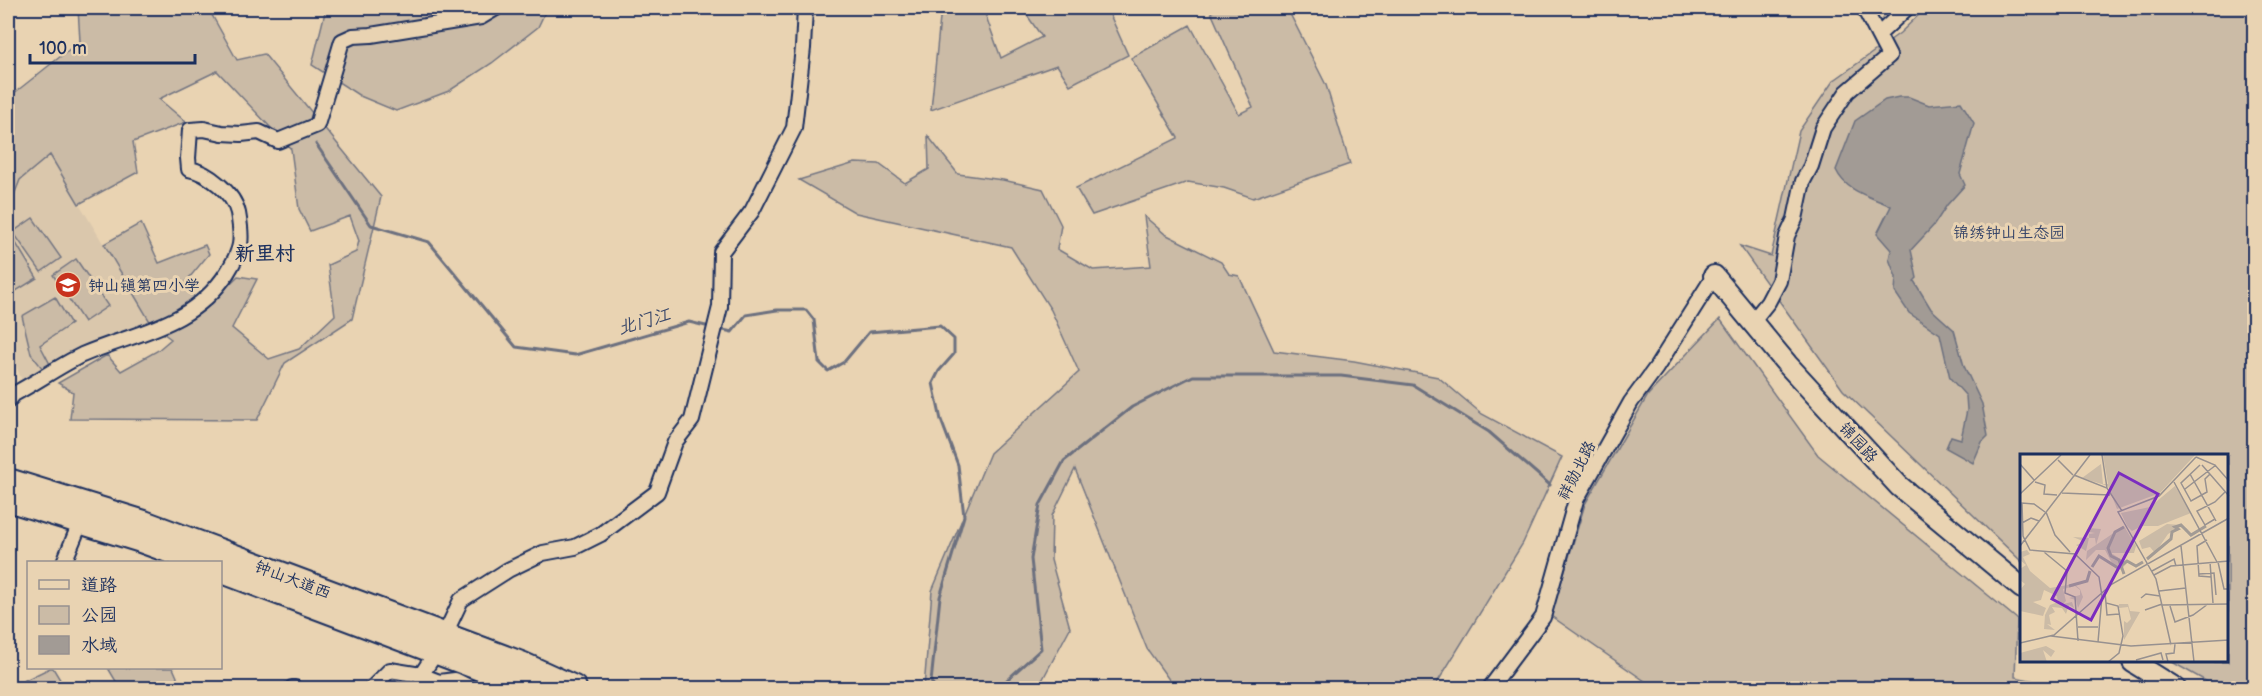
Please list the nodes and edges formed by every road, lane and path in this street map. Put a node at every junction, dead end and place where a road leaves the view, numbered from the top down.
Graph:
1 (496, 8) edge
2 (805, 8) edge
3 (1864, 8) edge
4 (1906, 8) edge
5 (1878, 35) junction
6 (1714, 276) joint
7 (1752, 322) junction
8 (8, 401) edge
9 (8, 481) edge
10 (8, 499) edge
11 (84, 514) junction
12 (64, 561) edge
13 (198, 561) edge
14 (222, 571) edge
15 (2020, 586) edge
16 (440, 643) junction
17 (2135, 663) edge
18 (421, 675) junction
19 (372, 688) edge
20 (471, 688) edge
21 (533, 688) edge
22 (574, 688) edge
23 (1490, 688) edge
24 (2175, 688) edge

1 - 8 street
2 - 16 street
3 - 5 street
4 - 5 street
5 - 7 street
6 - 7 street, 锦园路
6 - 23 street, 祥勋北路
7 - 15 street, 锦园路
9 - 11 highway, 钟山大道西
10 - 11 highway, 钟山大道西
11 - 12 street
11 - 13 highway, 钟山大道西
11 - 16 highway, 钟山大道西
14 - 16 highway, 钟山大道西
16 - 18 street
16 - 21 highway, 钟山大道西
16 - 22 highway, 钟山大道西
17 - 24 street
18 - 19 street
18 - 20 street

